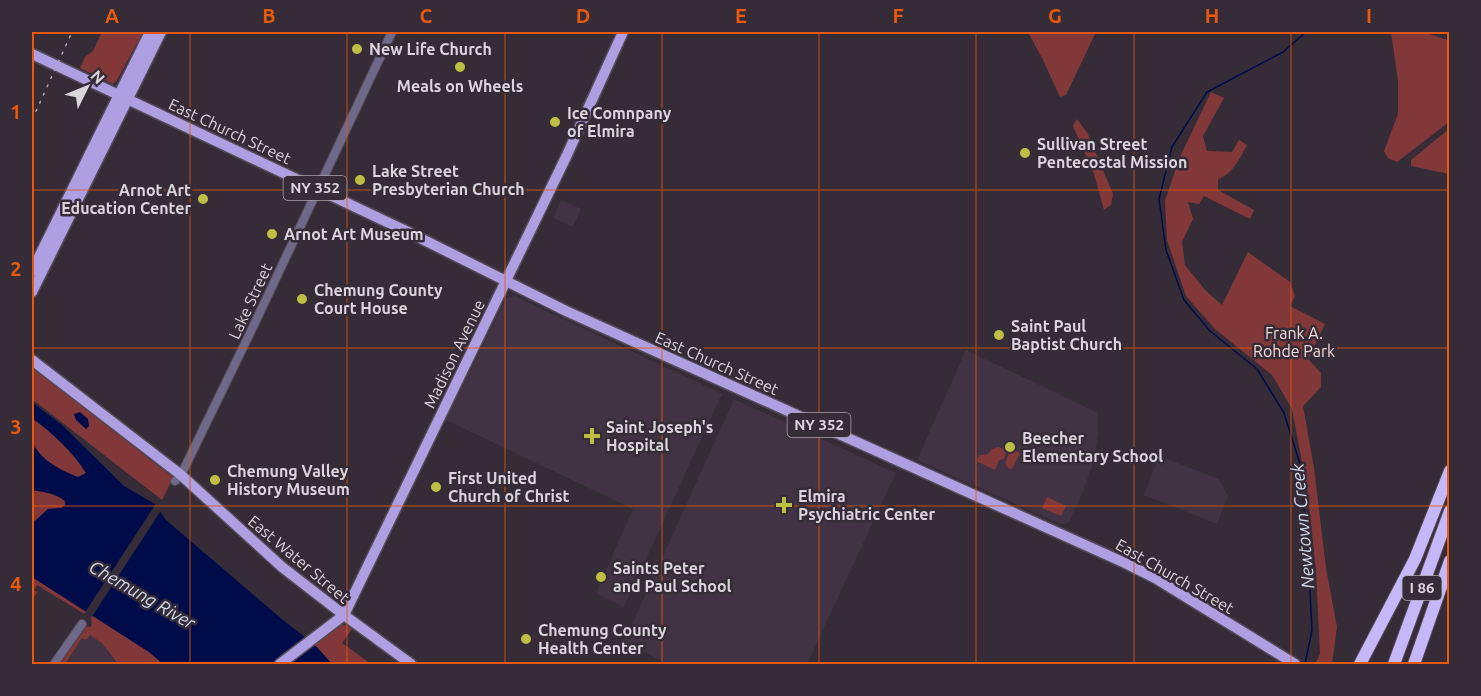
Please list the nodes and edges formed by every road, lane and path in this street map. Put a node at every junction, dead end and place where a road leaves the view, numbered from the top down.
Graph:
1 (150, 32) edge
2 (161, 32) edge
3 (392, 32) edge
4 (623, 32) edge
5 (32, 54) edge
6 (122, 97) junction
7 (318, 189) junction
8 (32, 271) edge
9 (505, 281) junction
10 (32, 292) edge
11 (32, 360) edge
12 (1449, 471) edge
13 (178, 478) junction
14 (1449, 511) edge
15 (1449, 561) edge
16 (344, 615) junction
17 (82, 624) dead end
18 (54, 664) edge
19 (280, 664) edge
20 (411, 664) edge
21 (1295, 664) edge
22 (1360, 664) edge
23 (1394, 664) edge
24 (1414, 664) edge

1 - 6 main road
2 - 6 main road
3 - 7 street, Lake Street
4 - 9 main road, Madison Avenue
5 - 6 main road, NY 352
6 - 7 main road, East Church Street / NY 352
6 - 8 main road
6 - 10 main road
7 - 9 main road, East Church Street / NY 352
7 - 13 street, Lake Street
9 - 16 main road, Madison Avenue
9 - 21 main road, East Church Street / NY 352
11 - 13 main road, East Water Street
12 - 22 highway
13 - 16 main road, East Water Street
14 - 23 highway, I 86
15 - 24 highway, I 86
16 - 19 main road, Madison Avenue
16 - 20 main road, East Water Street
17 - 18 street

